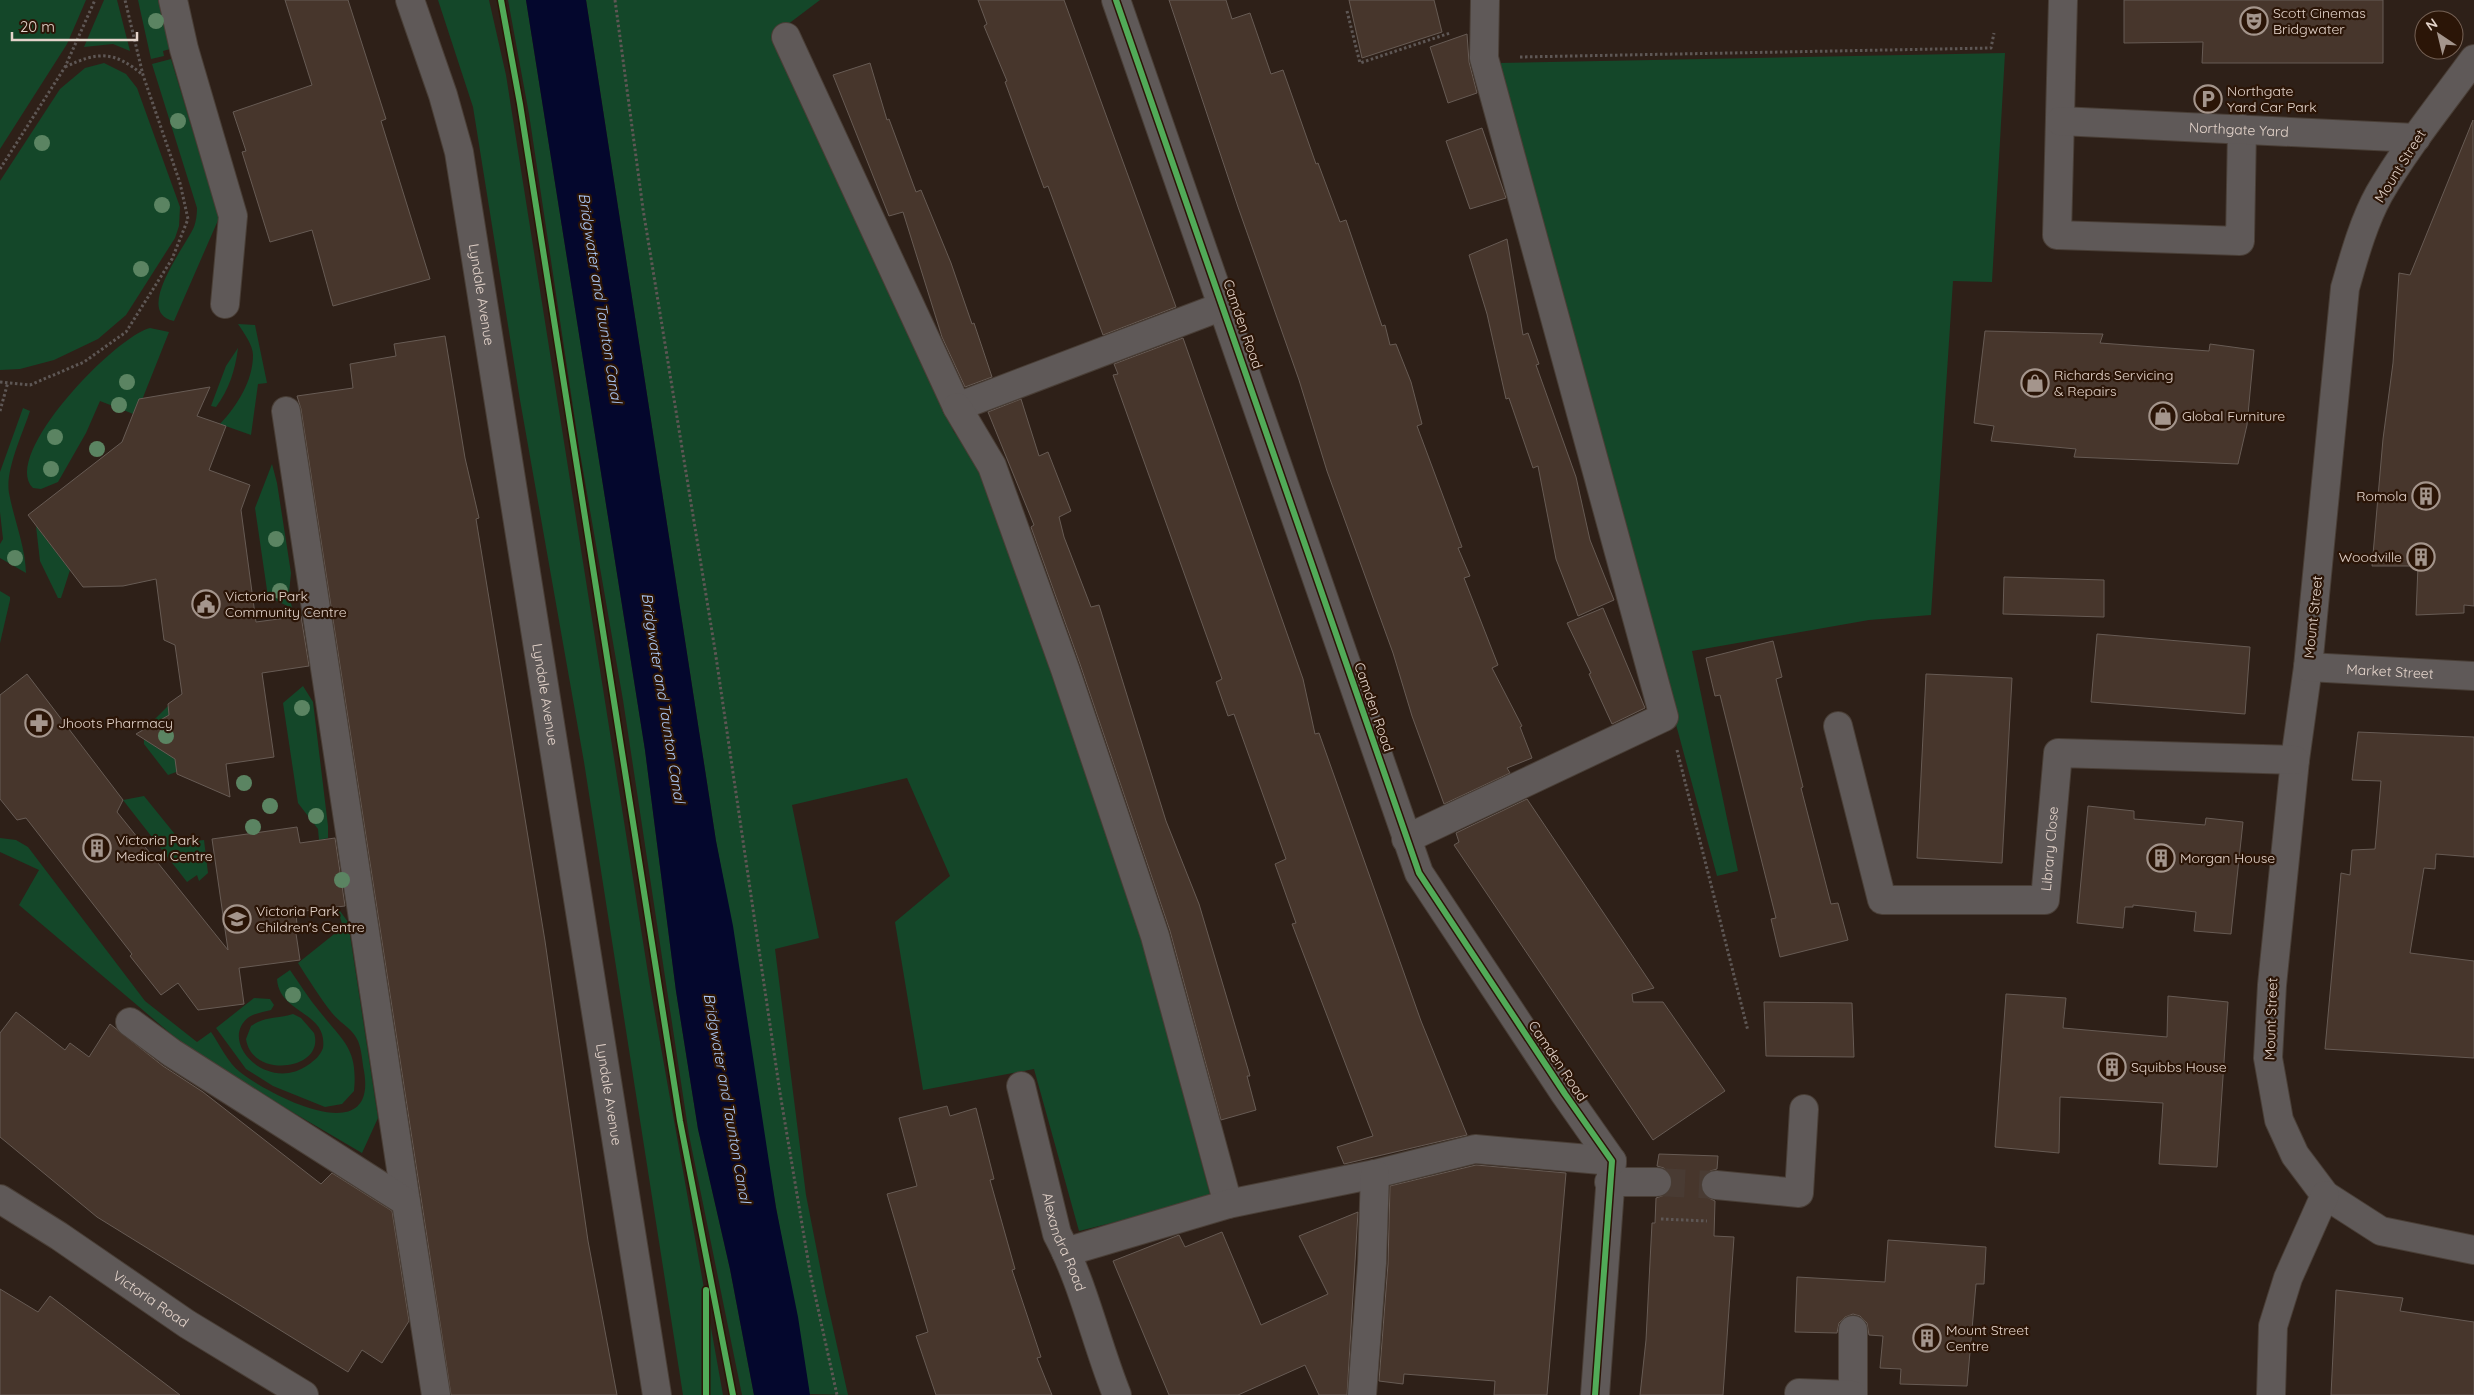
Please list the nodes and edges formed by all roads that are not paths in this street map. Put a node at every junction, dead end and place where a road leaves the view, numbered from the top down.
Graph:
1 (173, 0) edge
2 (410, 0) edge
3 (1116, 0) edge
4 (2063, 0) edge
5 (1485, 11) edge
6 (786, 37) dead end
7 (2474, 59) edge
8 (2060, 121) junction
9 (2242, 129) junction
10 (2416, 138) junction
11 (225, 304) dead end
12 (1224, 306) junction
13 (956, 407) junction
14 (286, 411) dead end
15 (2308, 667) junction
16 (2474, 676) edge
17 (1838, 726) dead end
18 (2295, 760) junction
19 (1406, 839) junction
20 (130, 1022) dead end
21 (1021, 1086) dead end
22 (1804, 1109) dead end
23 (1610, 1171) junction
24 (1375, 1174) junction
25 (1657, 1182) tunnel mouth
26 (1716, 1185) tunnel mouth
27 (2325, 1196) junction
28 (0, 1199) edge
29 (406, 1202) junction
30 (1228, 1204) junction
31 (2474, 1250) edge
32 (1066, 1252) junction
33 (1853, 1330) dead end
34 (1799, 1393) dead end
35 (304, 1395) edge
36 (436, 1395) edge
37 (657, 1395) edge
38 (1117, 1395) edge
39 (1362, 1395) edge
40 (1595, 1395) edge
41 (1853, 1395) edge
42 (2271, 1395) edge

1 - 11 street
2 - 37 street, Lyndale Avenue
3 - 12 street, Camden Road
4 - 8 street
5 - 19 street
6 - 13 street
7 - 10 street, Mount Street
8 - 9 street, Northgate Yard
8 - 9 street
9 - 10 street, Northgate Yard
10 - 15 street, Mount Street
12 - 13 street
12 - 19 street, Camden Road
13 - 30 street
14 - 29 street
15 - 16 street, Market Street
15 - 18 street, Mount Street
17 - 18 street, Library Close
18 - 27 street, Mount Street
19 - 23 street, Camden Road
20 - 29 street
21 - 32 street, Alexandra Road
22 - 26 street
23 - 24 street
23 - 25 street
23 - 40 street
24 - 30 street
24 - 39 street
27 - 31 street, Mount Street
27 - 42 street
28 - 35 street, Victoria Road
29 - 36 street
30 - 32 street
32 - 38 street, Alexandra Road
33 - 41 street
34 - 41 street

